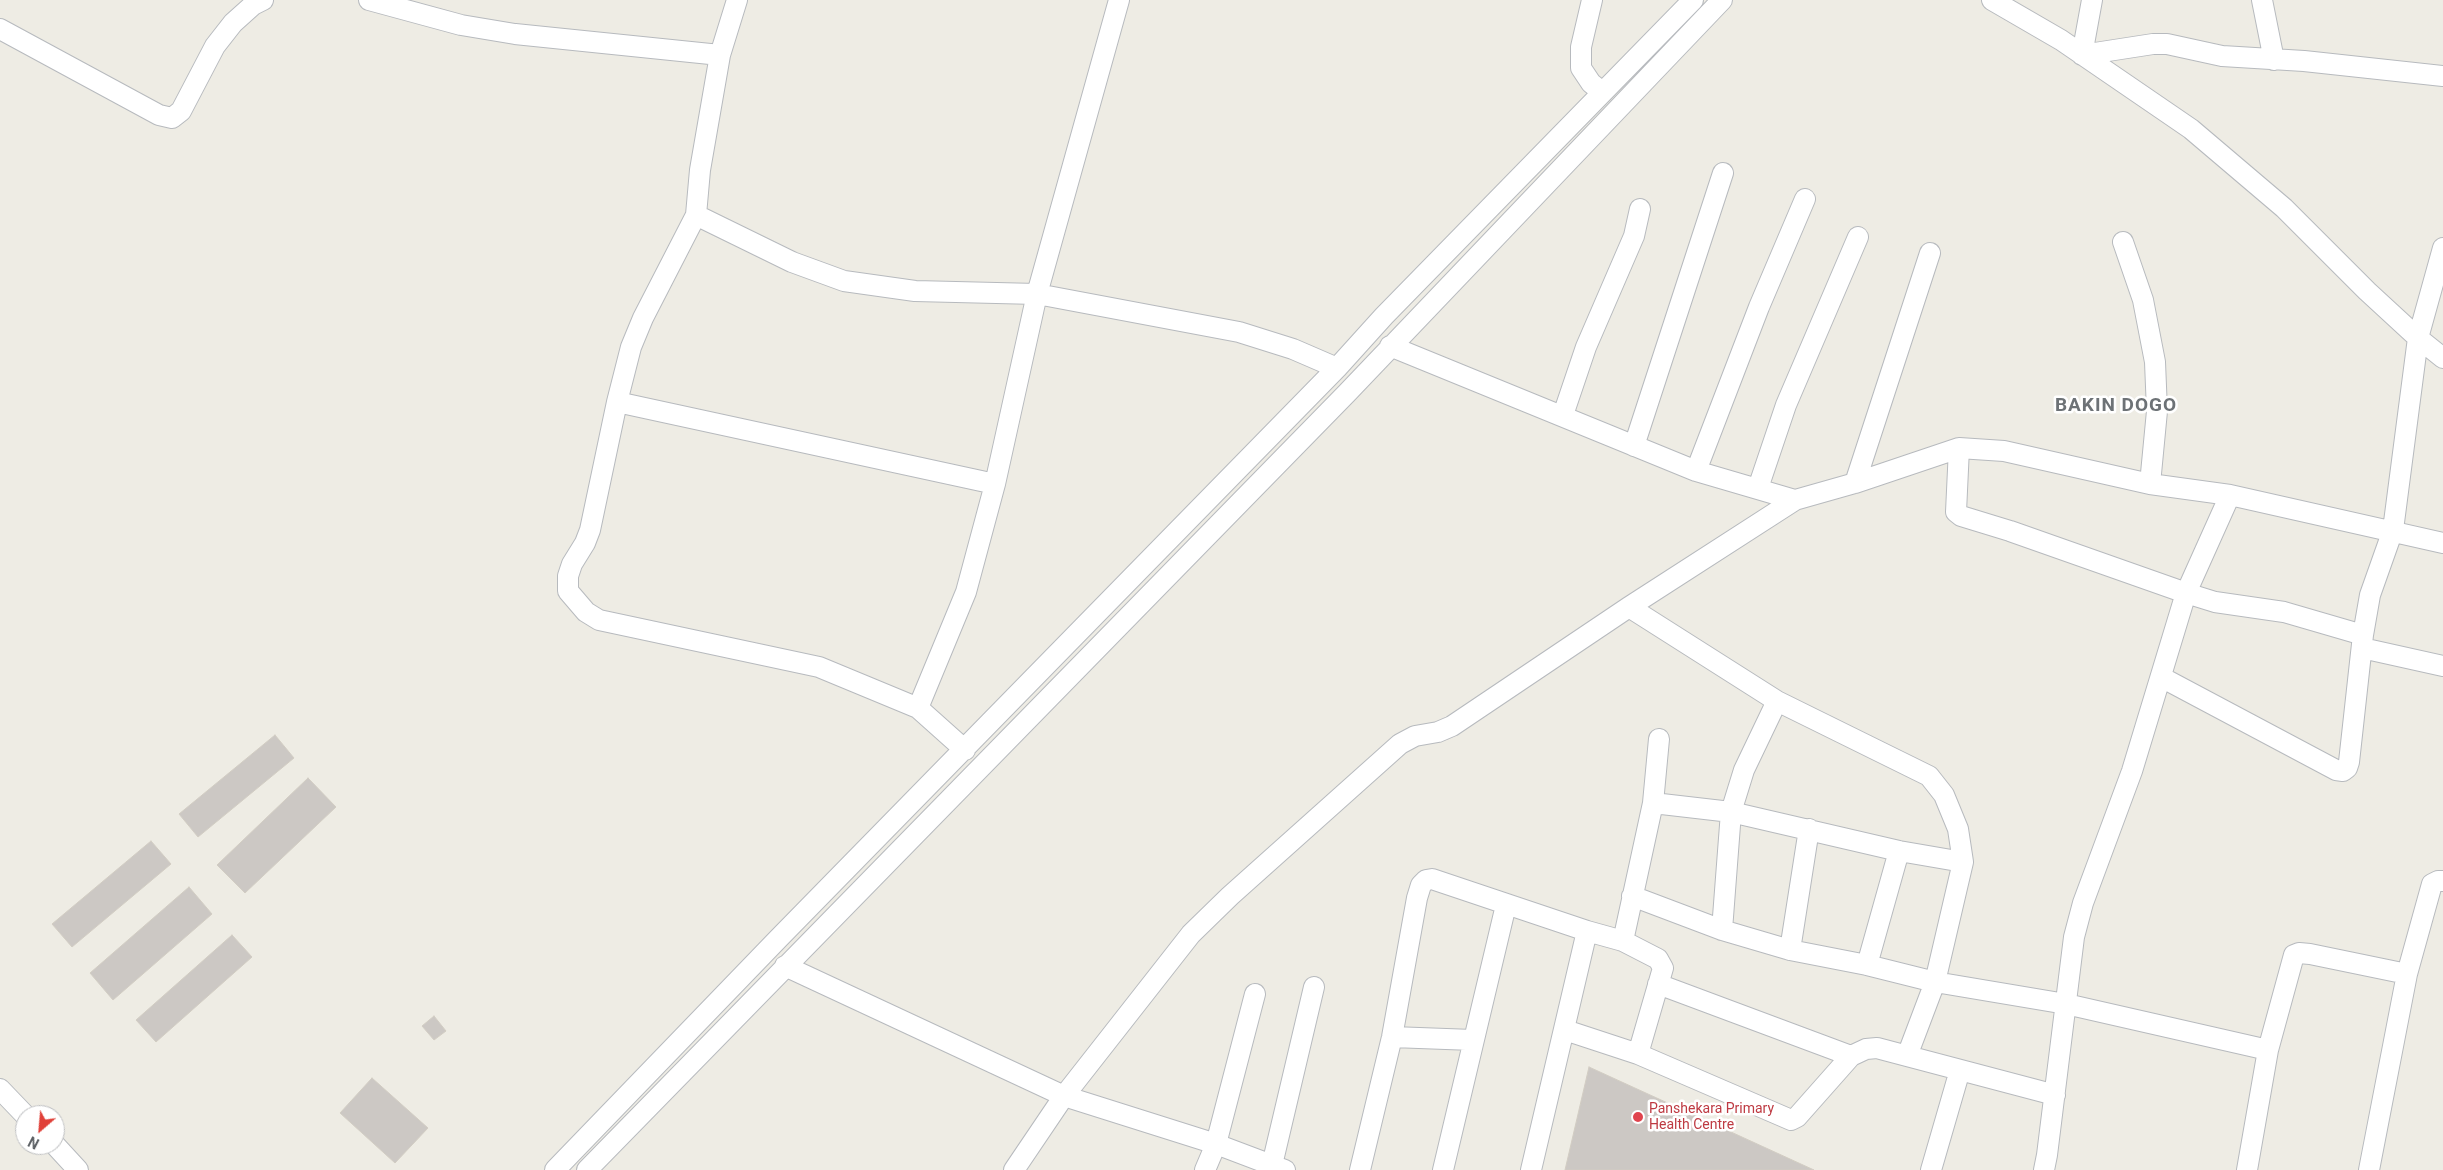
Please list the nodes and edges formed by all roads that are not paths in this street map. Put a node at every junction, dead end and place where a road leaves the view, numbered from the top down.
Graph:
1 (263, 0) edge
2 (369, 0) edge
3 (737, 0) edge
4 (1119, 0) edge
5 (1592, 0) edge
6 (1693, 0) edge
7 (1722, 0) edge
8 (1992, 0) edge
9 (2092, 0) edge
10 (2262, 0) edge
11 (0, 29) edge
12 (720, 54) junction
13 (2082, 55) junction
14 (2274, 60) junction
15 (2443, 76) edge
16 (1602, 92) junction
17 (1723, 173) dead end
18 (1805, 199) dead end
19 (1640, 209) dead end
20 (696, 215) junction
21 (1858, 236) dead end
22 (2123, 242) dead end
23 (2443, 248) edge
24 (1930, 253) dead end
25 (1037, 294) junction
26 (2418, 338) junction
27 (1390, 346) junction
28 (2443, 358) edge
29 (1338, 368) junction
30 (616, 402) junction
31 (1563, 416) junction
32 (1634, 446) junction
33 (1959, 448) junction
34 (1696, 470) junction
35 (1854, 483) junction
36 (995, 484) junction
37 (2150, 484) junction
38 (1758, 488) junction
39 (2230, 495) junction
40 (1796, 500) junction
41 (2393, 530) junction
42 (2443, 543) edge
43 (2186, 594) junction
44 (1629, 607) junction
45 (2362, 642) junction
46 (2443, 666) edge
47 (2161, 677) junction
48 (1777, 701) junction
49 (918, 708) junction
50 (1659, 738) dead end
51 (965, 750) junction
52 (1653, 803) junction
53 (1731, 812) junction
54 (1809, 830) junction
55 (1899, 850) junction
56 (1963, 862) junction
57 (2443, 881) edge
58 (1632, 896) junction
59 (1506, 905) junction
60 (1722, 930) junction
61 (1587, 931) junction
62 (1624, 941) junction
63 (1790, 950) junction
64 (1867, 965) junction
65 (785, 966) junction
66 (2407, 974) junction
67 (1935, 982) junction
68 (1658, 984) junction
69 (1314, 987) dead end
70 (1255, 994) dead end
71 (2066, 1004) junction
72 (1565, 1030) junction
73 (1392, 1037) junction
74 (1473, 1040) junction
75 (2268, 1050) junction
76 (1638, 1054) junction
77 (1852, 1056) junction
78 (1907, 1056) junction
79 (1960, 1070) junction
80 (0, 1089) edge
81 (1064, 1096) junction
82 (2055, 1096) junction
83 (15, 1105) edge
84 (1216, 1144) junction
85 (64, 1155) edge
86 (1270, 1167) edge
87 (78, 1170) edge
88 (555, 1170) edge
89 (587, 1170) edge
90 (1014, 1170) edge
91 (1205, 1170) edge
92 (1360, 1170) edge
93 (1443, 1170) edge
94 (1531, 1170) edge
95 (1931, 1170) edge
96 (2044, 1170) edge
97 (2247, 1170) edge
98 (2369, 1170) edge

1 - 11 street
2 - 12 street
3 - 12 street
4 - 25 street
5 - 16 street
6 - 16 street
7 - 27 street
8 - 13 street
9 - 13 street
10 - 14 street
12 - 20 street
13 - 14 street
13 - 26 street
14 - 15 street
16 - 29 street
17 - 32 street
18 - 34 street
19 - 31 street
20 - 25 street
20 - 30 street
21 - 38 street
22 - 37 street
23 - 26 street
24 - 35 street
25 - 29 street
25 - 36 street
26 - 28 street
26 - 41 street
27 - 31 street
27 - 65 street
29 - 51 street
30 - 36 street
30 - 49 street
31 - 32 street
32 - 34 street
33 - 35 street
33 - 37 street
33 - 43 street
34 - 38 street
35 - 40 street
36 - 49 street
37 - 39 street
38 - 40 street
39 - 41 street
39 - 43 street
40 - 44 street
41 - 42 street
41 - 45 street
43 - 45 street
43 - 47 street
44 - 48 street
44 - 81 street
45 - 46 street
45 - 47 street
47 - 71 street
48 - 53 street
48 - 56 street
49 - 51 street
50 - 52 street
51 - 88 street
52 - 53 street
52 - 58 street
53 - 54 street
53 - 60 street
54 - 55 street
54 - 63 street
55 - 56 street
55 - 64 street
56 - 67 street
57 - 66 street
58 - 60 street
58 - 62 street
59 - 61 street
59 - 73 street
59 - 74 street
60 - 63 street
61 - 62 street
61 - 72 street
62 - 68 street
63 - 64 street
64 - 67 street
65 - 81 street
65 - 89 street
66 - 75 street
66 - 98 street
67 - 71 street
67 - 78 street
68 - 76 street
68 - 77 street
69 - 86 street
70 - 84 street
71 - 75 street
71 - 82 street
72 - 76 street
72 - 94 street
73 - 74 street
73 - 92 street
74 - 93 street
75 - 97 street
76 - 77 street
77 - 78 street
78 - 79 street
79 - 82 street
79 - 95 street
80 - 83 street
81 - 84 street
81 - 90 street
82 - 96 street
84 - 86 street
84 - 91 street
85 - 87 street

